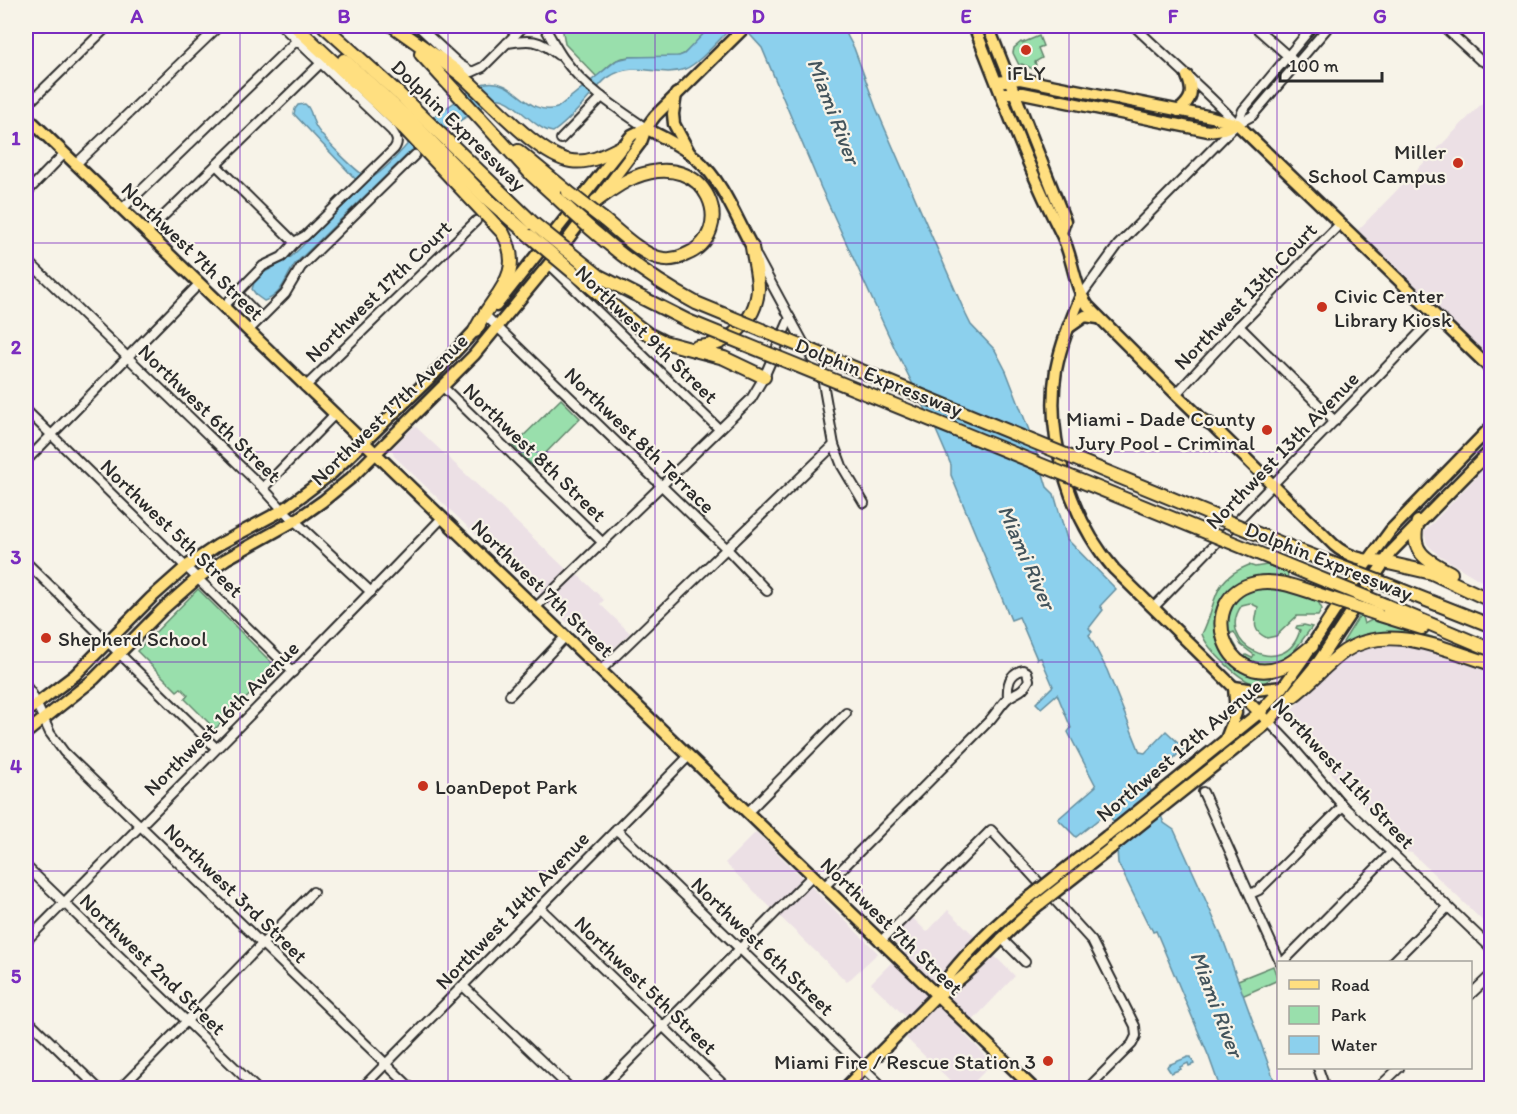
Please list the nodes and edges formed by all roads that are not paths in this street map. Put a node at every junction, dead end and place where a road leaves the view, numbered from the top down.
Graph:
1 (108, 26) edge
2 (219, 26) edge
3 (282, 26) edge
4 (295, 26) edge
5 (306, 26) edge
6 (324, 26) edge
7 (392, 26) edge
8 (418, 26) edge
9 (524, 26) edge
10 (544, 26) edge
11 (551, 26) edge
12 (974, 26) edge
13 (1134, 26) edge
14 (1254, 26) edge
15 (1313, 26) edge
16 (1329, 26) edge
17 (1443, 26) edge
18 (744, 28) edge
19 (988, 28) edge
20 (297, 40) junction
21 (554, 41) junction
22 (507, 43) junction
23 (1288, 56) junction
24 (563, 58) junction
25 (321, 63) junction
26 (1297, 64) junction
27 (1491, 65) edge
28 (1187, 76) junction
29 (1010, 80) junction
30 (997, 82) junction
31 (1001, 93) junction
32 (1014, 93) junction
33 (599, 94) junction
34 (676, 94) junction
35 (26, 106) edge
36 (1178, 111) junction
37 (26, 116) edge
38 (1237, 124) junction
39 (408, 125) junction
40 (646, 128) junction
41 (494, 133) junction
42 (561, 139) dead end
43 (437, 146) junction
44 (623, 146) junction
45 (689, 153) junction
46 (64, 154) junction
47 (415, 155) dead end
48 (76, 165) junction
49 (216, 165) junction
50 (26, 193) edge
51 (596, 201) junction
52 (122, 210) junction
53 (476, 221) dead end
54 (1340, 224) junction
55 (532, 230) junction
56 (146, 232) junction
57 (1061, 233) junction
58 (296, 242) junction
59 (752, 247) junction
60 (26, 259) edge
61 (549, 264) junction
62 (199, 284) junction
63 (237, 293) junction
64 (1081, 296) junction
65 (223, 307) junction
66 (1436, 316) junction
67 (487, 317) junction
68 (261, 318) junction
69 (790, 318) junction
70 (1098, 318) junction
71 (1239, 326) junction
72 (498, 327) junction
73 (1068, 328) junction
74 (248, 331) junction
75 (475, 331) junction
76 (683, 348) junction
77 (127, 357) junction
78 (1491, 370) edge
79 (764, 378) junction
80 (305, 387) junction
81 (443, 387) junction
82 (1176, 394) junction
83 (26, 410) edge
84 (334, 415) junction
85 (1335, 421) junction
86 (1491, 426) edge
87 (719, 429) junction
88 (51, 435) junction
89 (364, 443) junction
90 (834, 445) junction
91 (1491, 449) edge
92 (375, 454) junction
93 (26, 461) edge
94 (661, 486) junction
95 (1272, 486) junction
96 (263, 488) junction
97 (864, 503) dead end
98 (283, 510) junction
99 (442, 518) junction
100 (296, 520) junction
101 (1418, 522) junction
102 (603, 543) junction
103 (726, 548) junction
104 (1368, 560) junction
105 (26, 562) edge
106 (1384, 562) junction
107 (187, 566) junction
108 (199, 578) junction
109 (767, 591) dead end
110 (371, 592) junction
111 (1486, 598) edge
112 (535, 608) junction
113 (1154, 608) junction
114 (1381, 609) junction
115 (1491, 626) edge
116 (565, 637) junction
117 (108, 642) junction
118 (1312, 646) junction
119 (1489, 649) edge
120 (119, 653) junction
121 (1491, 664) edge
122 (600, 671) junction
123 (293, 672) junction
124 (26, 686) edge
125 (1234, 687) junction
126 (1283, 687) junction
127 (510, 695) dead end
128 (1293, 696) junction
129 (1008, 698) dead end
130 (37, 705) junction
131 (26, 712) edge
132 (846, 713) dead end
133 (1259, 713) junction
134 (43, 720) junction
135 (1269, 722) junction
136 (26, 733) edge
137 (1225, 741) junction
138 (216, 747) junction
139 (688, 756) junction
140 (1203, 792) dead end
141 (1343, 806) junction
142 (747, 813) junction
143 (140, 825) junction
144 (616, 829) junction
145 (1391, 853) junction
146 (26, 866) edge
147 (812, 876) junction
148 (824, 887) junction
149 (313, 892) dead end
150 (1250, 894) junction
151 (1038, 898) junction
152 (64, 903) junction
153 (1448, 907) junction
154 (540, 908) junction
155 (1001, 938) junction
156 (26, 942) edge
157 (880, 942) junction
158 (263, 944) junction
159 (740, 949) junction
160 (1491, 950) edge
161 (1280, 961) edge
162 (1283, 961) edge
163 (1395, 961) edge
164 (1025, 962) dead end
165 (1491, 974) edge
166 (463, 986) junction
167 (1472, 993) edge
168 (936, 996) junction
169 (26, 1018) edge
170 (187, 1022) junction
171 (663, 1026) junction
172 (386, 1064) junction
173 (1318, 1069) edge
174 (1398, 1069) edge
175 (864, 1070) junction
176 (98, 1089) edge
177 (121, 1089) edge
178 (256, 1089) edge
179 (362, 1089) edge
180 (411, 1089) edge
181 (570, 1089) edge
182 (602, 1089) edge
183 (727, 1089) edge
184 (846, 1089) edge
185 (884, 1089) edge
186 (1033, 1089) edge
187 (1088, 1089) edge
188 (1325, 1089) edge
189 (1378, 1089) edge

1 - 35 street
2 - 48 street
3 - 20 street
4 - 39 highway
5 - 39 highway
6 - 43 highway, Dolphin Expressway
7 - 41 highway, Dolphin Expressway
7 - 44 highway
8 - 22 street
9 - 22 street
10 - 21 street
11 - 21 street
12 - 30 main road
13 - 28 street
14 - 23 street
15 - 23 street
16 - 26 street
17 - 27 street
18 - 34 main road, Northwest 17th Avenue
19 - 29 main road
20 - 25 street
20 - 52 street
21 - 24 street
22 - 24 street
23 - 26 street
23 - 38 street
24 - 33 street
25 - 49 street
25 - 58 street
26 - 38 street
28 - 36 main road
28 - 38 street
29 - 30 main road
29 - 32 main road
29 - 36 main road
30 - 31 main road
31 - 32 main road
31 - 57 main road
32 - 38 main road
32 - 57 main road
33 - 40 street
33 - 42 street
34 - 40 main road, Northwest 17th Avenue
34 - 45 main road
36 - 38 main road
37 - 46 main road, Northwest 7th Street
38 - 54 main road
38 - 64 street
39 - 43 highway
40 - 44 main road, Northwest 17th Avenue
40 - 45 main road
40 - 51 main road, Northwest 17th Avenue
41 - 51 highway, bridge
41 - 115 highway, Dolphin Expressway, bridge
43 - 55 highway
43 - 75 highway
44 - 67 main road, Northwest 17th Avenue
45 - 59 main road
46 - 48 main road, Northwest 7th Street
46 - 50 street
47 - 68 street
48 - 52 main road, Northwest 7th Street
49 - 56 street
49 - 58 street
51 - 61 main road, Northwest 17th Avenue
52 - 56 main road, Northwest 7th Street
53 - 80 street, Northwest 17th Court
54 - 66 main road
54 - 71 street, Northwest 13th Court
55 - 76 highway, bridge
55 - 114 highway, Dolphin Expressway, bridge
56 - 62 main road, Northwest 7th Street
57 - 64 main road
58 - 63 street
59 - 69 street
59 - 76 highway
60 - 77 street, Northwest 6th Street
61 - 72 main road, Northwest 17th Avenue
61 - 87 street, Northwest 9th Street
62 - 65 main road, Northwest 7th Street
62 - 77 street
63 - 65 street
63 - 68 street
64 - 70 main road
64 - 73 main road, Northwest 11th Street
65 - 74 main road, Northwest 7th Street
66 - 78 main road
66 - 85 street, Northwest 13th Avenue
67 - 72 street, Northwest 8th Terrace
67 - 75 main road, Northwest 17th Avenue
68 - 74 street
69 - 79 street
69 - 90 street
70 - 73 main road
70 - 82 main road
71 - 82 street, Northwest 13th Court
71 - 85 street
72 - 81 main road, Northwest 17th Avenue
72 - 94 street, Northwest 8th Terrace
73 - 113 main road, Northwest 11th Street
74 - 80 main road, Northwest 7th Street
75 - 89 main road, Northwest 17th Avenue
76 - 79 highway
77 - 88 street
77 - 96 street, Northwest 6th Street
79 - 87 street
80 - 84 main road, Northwest 7th Street
81 - 92 main road, Northwest 17th Avenue
81 - 102 street, Northwest 8th Street
82 - 95 main road
83 - 88 street, Northwest 5th Street
84 - 89 main road, Northwest 7th Street
84 - 96 street
85 - 95 street, Northwest 13th Avenue
86 - 104 main road, Northwest 12th Avenue
87 - 94 street
88 - 93 street
88 - 107 street, Northwest 5th Street
89 - 92 main road, Northwest 7th Street
89 - 98 main road, Northwest 17th Avenue
90 - 97 street
90 - 103 street
91 - 101 main road, Northwest 12th Avenue
92 - 99 main road, Northwest 7th Street
92 - 100 main road, Northwest 17th Avenue
94 - 102 street
94 - 103 street, Northwest 8th Terrace
95 - 104 main road
95 - 113 street, Northwest 13th Avenue
96 - 98 street, Northwest 6th Street
98 - 100 street, Northwest 6th Street
98 - 107 main road, Northwest 17th Avenue
99 - 110 street, Northwest 16th Avenue
99 - 112 main road, Northwest 7th Street
100 - 108 main road, Northwest 17th Avenue
100 - 110 street, Northwest 6th Street
101 - 106 main road, Northwest 12th Avenue
101 - 111 highway
102 - 112 street
103 - 109 street, Northwest 8th Terrace
103 - 122 street
104 - 106 main road
104 - 118 main road, Northwest 12th Avenue
105 - 117 street
106 - 111 highway
106 - 128 main road, Northwest 12th Avenue
107 - 108 street, Northwest 5th Street
107 - 117 main road, Northwest 17th Avenue
108 - 120 main road, Northwest 17th Avenue
108 - 123 street, Northwest 5th Street
110 - 123 street, Northwest 16th Avenue
112 - 116 main road, Northwest 7th Street
113 - 125 main road, Northwest 11th Street
114 - 118 highway, bridge
114 - 119 highway, Dolphin Expressway
116 - 122 main road, Northwest 7th Street
116 - 127 street
117 - 120 street
117 - 130 main road, Northwest 17th Avenue
118 - 126 main road, Northwest 12th Avenue
120 - 134 main road, Northwest 17th Avenue
120 - 138 street
121 - 128 highway
122 - 139 main road, Northwest 7th Street
123 - 138 street, Northwest 16th Avenue
124 - 130 street, Northwest 3rd Street
125 - 126 main road
125 - 133 main road, Northwest 11th Street
125 - 137 main road
126 - 133 main road, Northwest 12th Avenue
128 - 135 main road, Northwest 12th Avenue
129 - 148 street
130 - 131 main road, Northwest 17th Avenue
130 - 134 street, Northwest 3rd Street
132 - 142 street
133 - 135 main road, Northwest 11th Street
133 - 137 main road, Northwest 12th Avenue
134 - 136 main road, Northwest 17th Avenue
134 - 143 street, Northwest 3rd Street
135 - 141 street, Northwest 11th Street
135 - 151 main road, Northwest 12th Avenue, bridge
137 - 151 main road, Northwest 12th Avenue, bridge
138 - 143 street, Northwest 16th Avenue
139 - 142 main road, Northwest 7th Street
139 - 144 street, Northwest 14th Avenue
140 - 150 street
141 - 145 street, Northwest 11th Street
141 - 150 street
142 - 147 main road, Northwest 7th Street
143 - 152 street, Northwest 16th Avenue
143 - 158 street, Northwest 3rd Street
144 - 154 street, Northwest 14th Avenue
144 - 159 street, Northwest 6th Street
145 - 153 street, Northwest 11th Street
145 - 162 street
146 - 152 street, Northwest 2nd Street
147 - 148 main road, Northwest 7th Street
147 - 159 street
148 - 157 main road, Northwest 7th Street
149 - 158 street
150 - 161 street
151 - 155 main road, Northwest 12th Avenue
151 - 168 main road, Northwest 12th Avenue
152 - 156 street, Northwest 16th Avenue
152 - 170 street, Northwest 2nd Street
153 - 160 street, Northwest 11th Street
153 - 163 street
154 - 166 street, Northwest 14th Avenue
154 - 171 street, Northwest 5th Street
155 - 164 street
155 - 168 main road, Northwest 12th Avenue
157 - 168 main road, Northwest 7th Street
157 - 187 street
158 - 170 street
158 - 172 street, Northwest 3rd Street
159 - 171 street
159 - 175 street, Northwest 6th Street
165 - 167 street
166 - 172 street, Northwest 14th Avenue
166 - 181 street
168 - 175 main road, Northwest 12th Avenue
168 - 186 main road, Northwest 7th Street
169 - 176 street
170 - 177 street
170 - 178 street, Northwest 2nd Street
171 - 182 street
171 - 183 street, Northwest 5th Street
172 - 179 street, Northwest 14th Avenue
172 - 180 street, Northwest 3rd Street
173 - 188 street
174 - 189 street
175 - 184 main road, Northwest 12th Avenue
175 - 185 street, Northwest 6th Street

